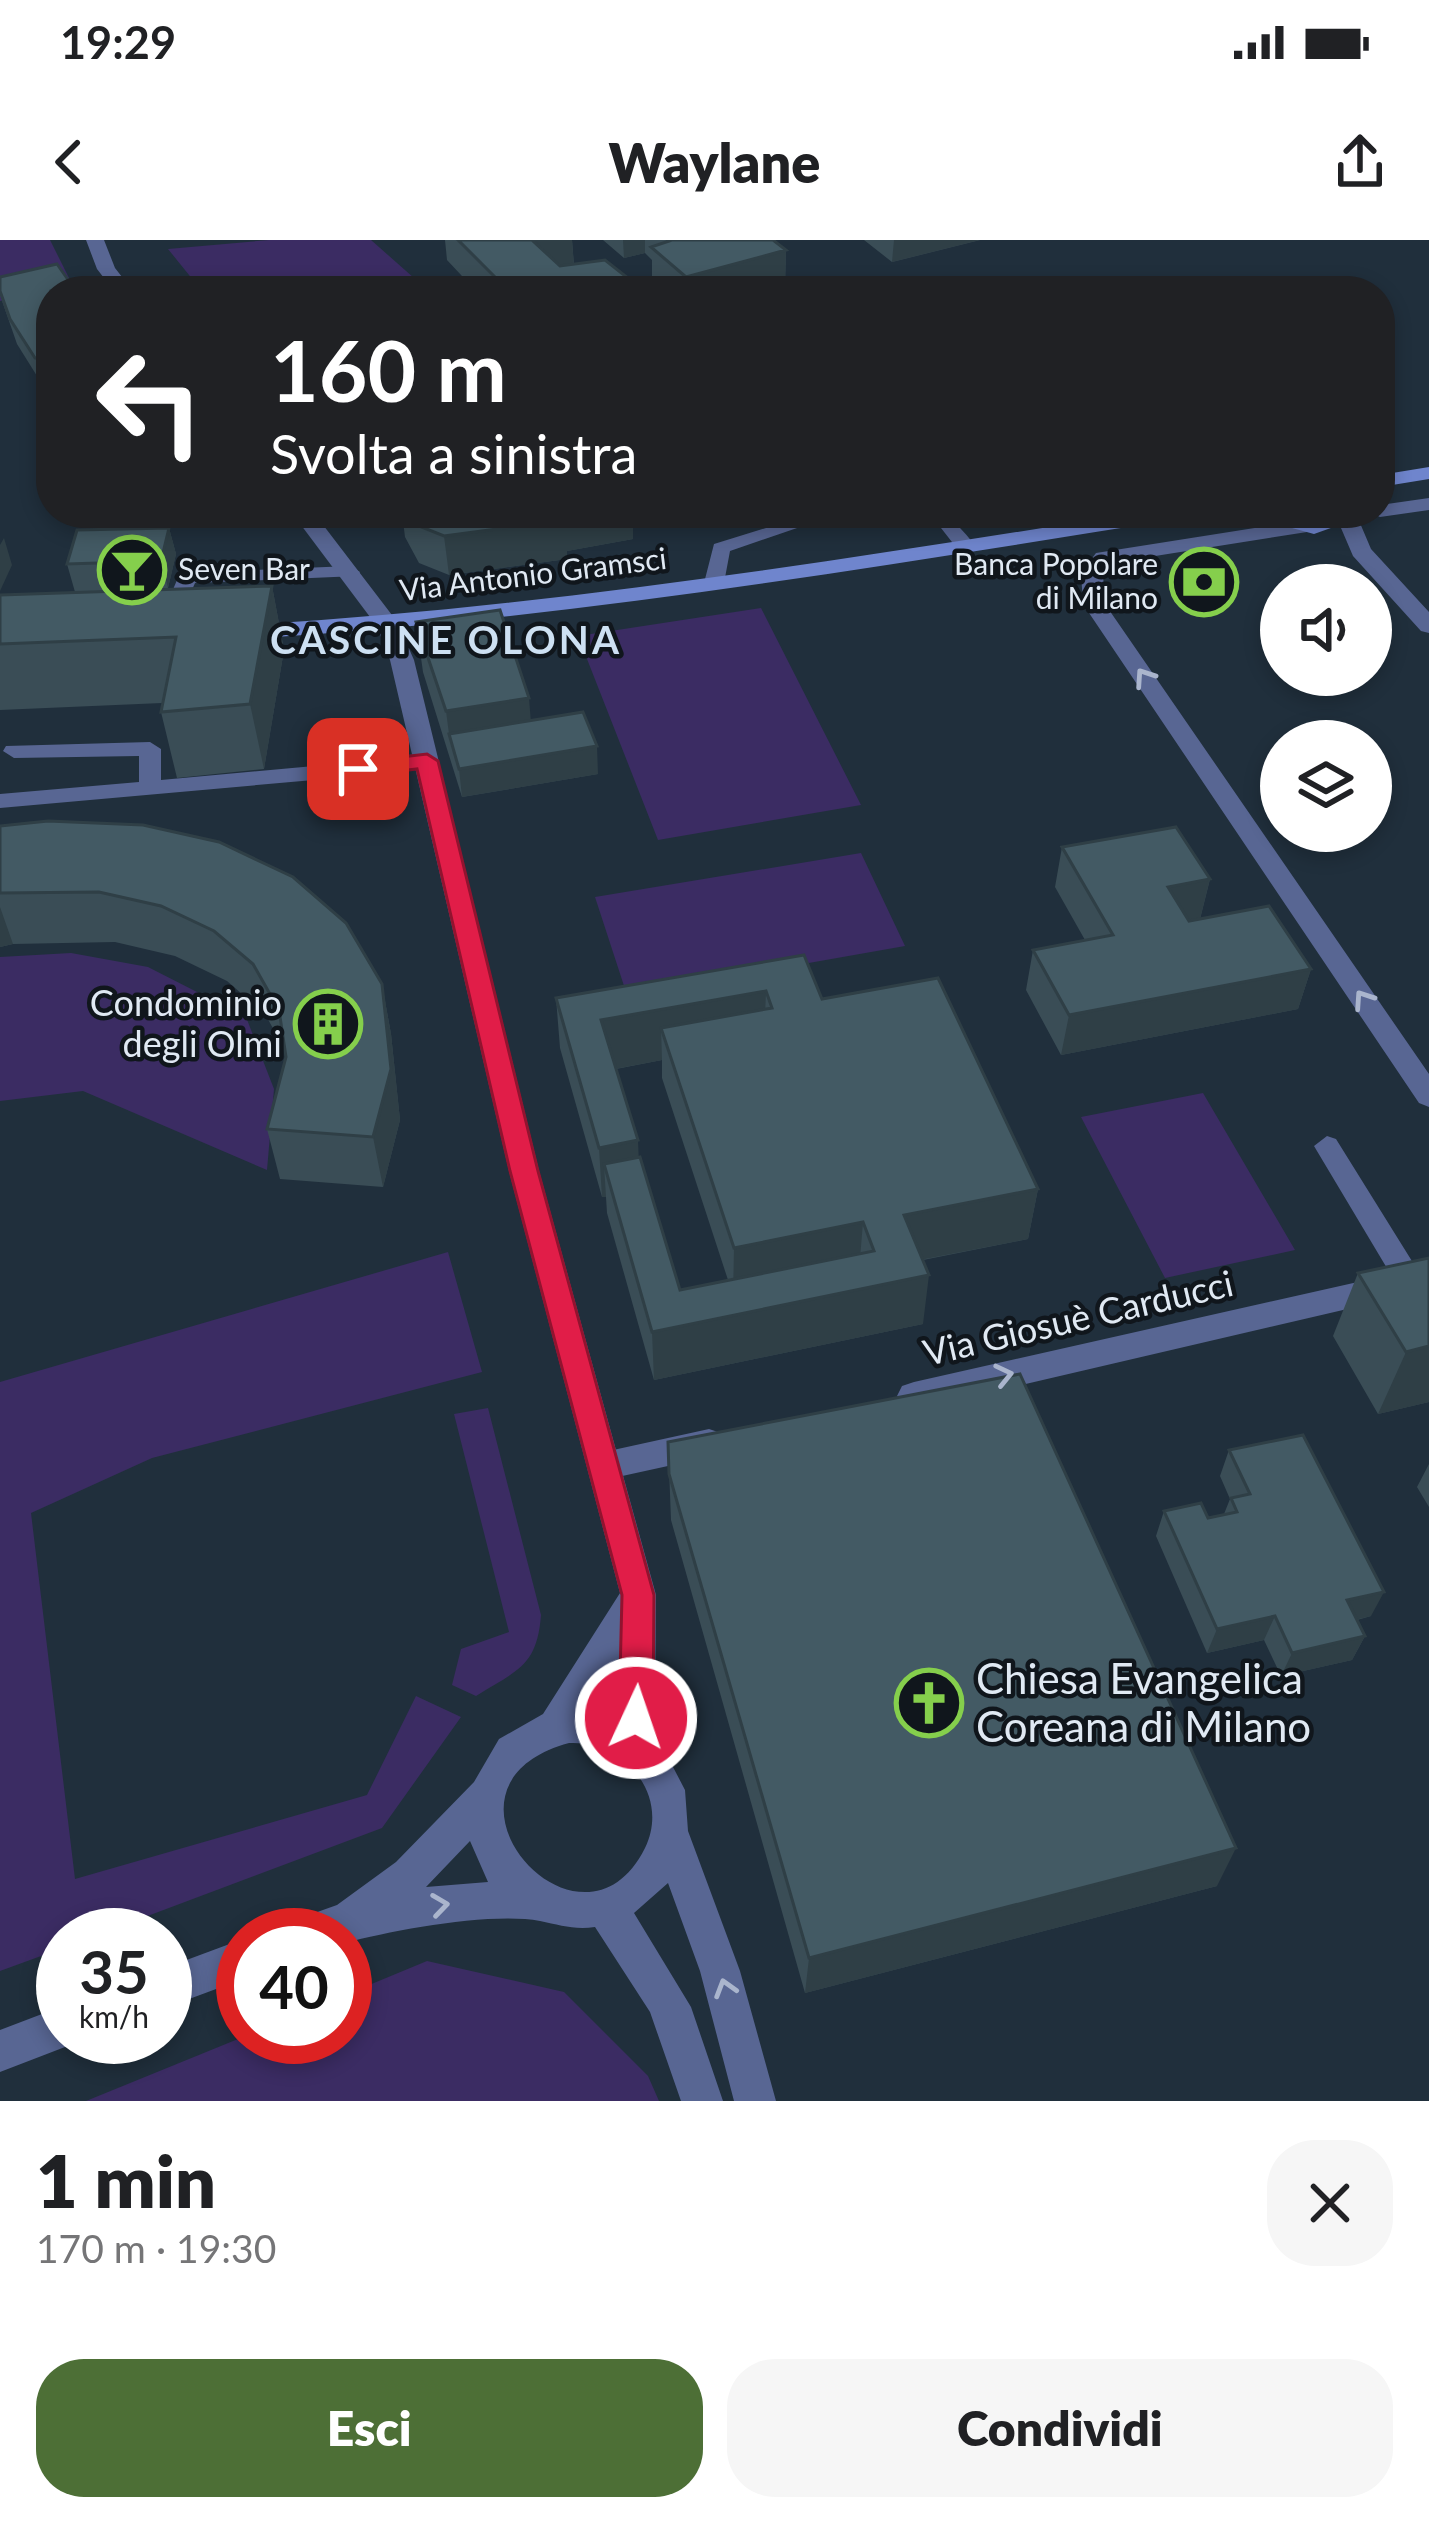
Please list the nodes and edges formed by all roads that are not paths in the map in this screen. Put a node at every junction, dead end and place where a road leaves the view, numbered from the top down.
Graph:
1 (95, 240) edge
2 (112, 276) edge
3 (1429, 458) edge
4 (1395, 463) edge
5 (1429, 473) edge
6 (1395, 479) edge
7 (1429, 504) edge
8 (1395, 509) edge
9 (315, 528) edge
10 (782, 528) edge
11 (945, 528) edge
12 (1012, 528) edge
13 (1057, 528) edge
14 (1293, 528) edge
15 (1360, 528) edge
16 (961, 540) junction
17 (350, 572) junction
18 (713, 583) junction
19 (387, 624) junction
20 (1429, 626) edge
21 (177, 635) joint
22 (14, 751) dead end
23 (427, 761) junction
24 (325, 772) joint
25 (151, 788) junction
26 (0, 801) edge
27 (1429, 1096) edge
28 (1328, 1146) dead end
29 (1420, 1280) edge
30 (884, 1403) edge
31 (747, 1434) edge
32 (604, 1466) junction
33 (638, 1595) junction
34 (554, 1730) junction
35 (643, 1749) junction
36 (487, 1796) junction
37 (670, 1834) junction
38 (536, 1901) junction
39 (603, 1905) junction
40 (363, 1908) edge
41 (372, 1916) edge
42 (36, 2037) edge
43 (0, 2050) edge
44 (702, 2101) edge
45 (755, 2101) edge

1 - 2 street
3 - 4 main road
5 - 6 main road
7 - 8 street
9 - 17 street
10 - 18 lane
11 - 16 lane
12 - 16 main road, Via Antonio Gramsci
13 - 16 main road, Via Antonio Gramsci
27 -> 14 street
15 - 20 street
16 - 18 main road, Via Antonio Gramsci
17 - 19 street
17 - 21 lane
18 - 19 main road, Via Antonio Gramsci
19 - 21 main road, Via Antonio Gramsci
19 - 23 street
22 - 25 lane
23 - 24 street
23 - 32 street
24 - 25 lane
25 - 26 lane
28 - 29 lane
30 -> 29 street, Via Giosuè Carducci
31 - 32 street
32 - 33 street
33 - 34 street
33 - 35 street
34 - 35 street
34 - 36 street
35 - 37 street
36 - 38 street
36 - 40 street
37 - 39 street
45 -> 37 street
38 - 39 street
41 -> 38 street
39 - 44 street
42 - 43 street

